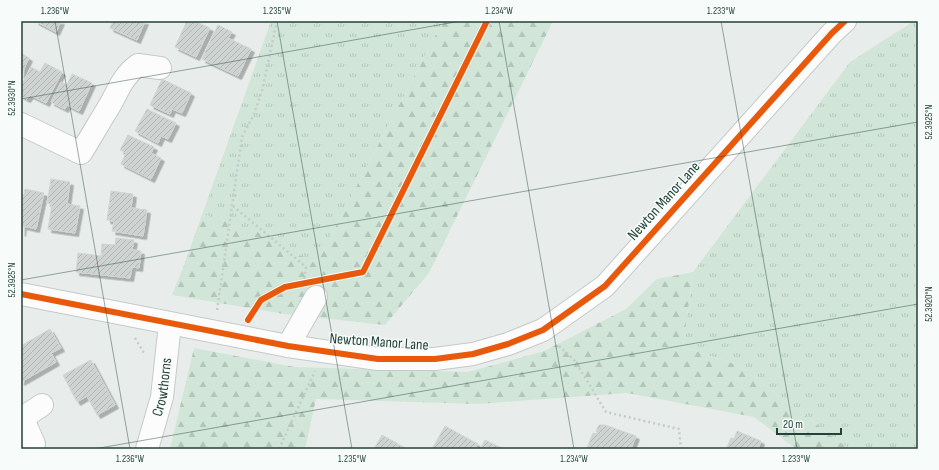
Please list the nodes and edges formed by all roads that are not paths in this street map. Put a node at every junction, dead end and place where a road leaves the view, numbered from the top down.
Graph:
1 (845, 21) edge
2 (160, 68) dead end
3 (21, 124) edge
4 (307, 286) road end
5 (21, 294) edge
6 (170, 324) junction
7 (288, 346) junction
8 (42, 405) dead end
9 (22, 419) edge
10 (34, 444) dead end
11 (147, 449) edge

1 - 7 street, Newton Manor Lane
2 - 3 street
4 - 7 street
5 - 6 street, Newton Manor Lane
6 - 7 street, Newton Manor Lane
6 - 11 street, Crowthorns
8 - 9 street
9 - 10 street

